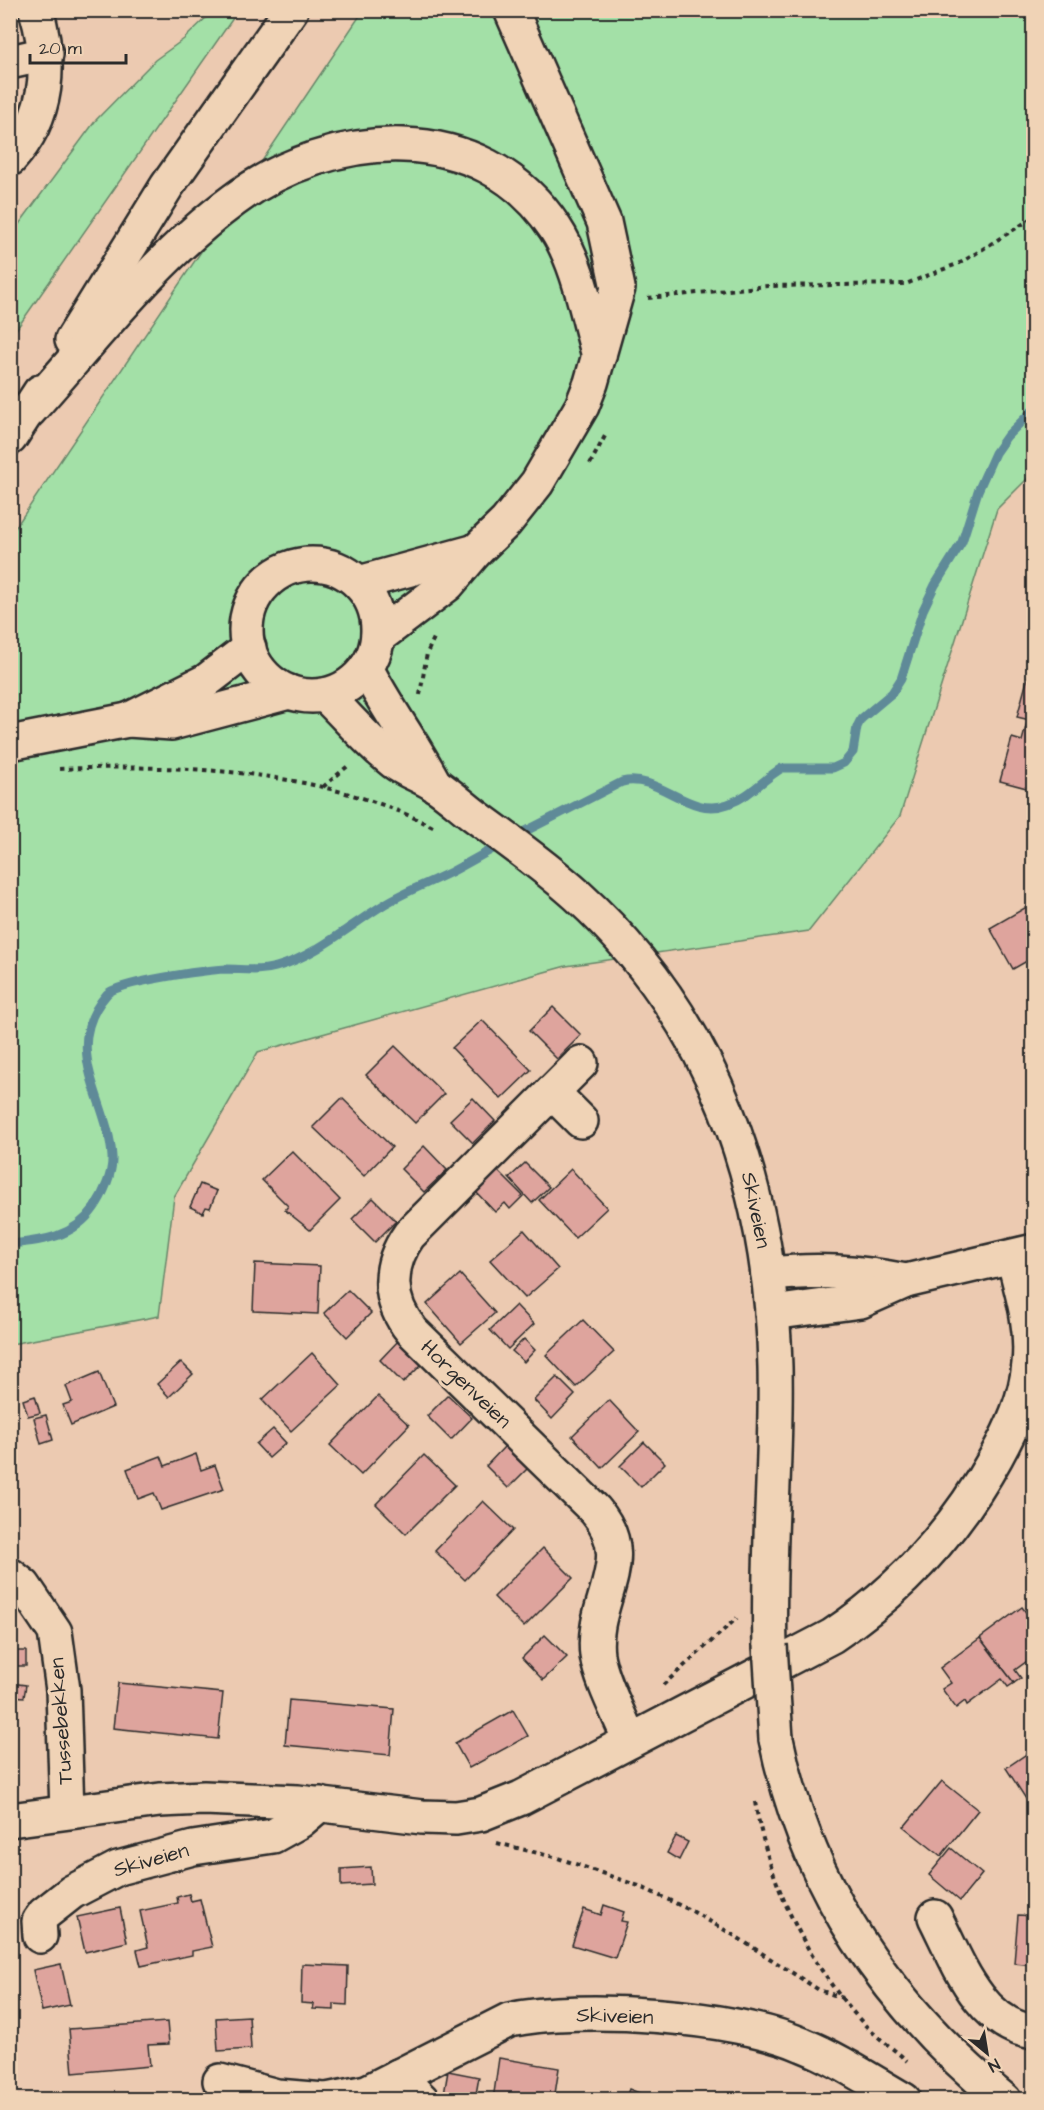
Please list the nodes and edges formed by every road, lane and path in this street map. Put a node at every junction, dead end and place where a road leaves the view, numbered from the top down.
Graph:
1 (36, 10) edge
2 (291, 10) edge
3 (511, 10) edge
4 (46, 54) junction
5 (10, 62) edge
6 (10, 159) edge
7 (1034, 217) edge
8 (648, 298) dead end
9 (599, 356) junction
10 (29, 411) junction
11 (10, 438) edge
12 (476, 551) junction
13 (359, 583) junction
14 (378, 637) junction
15 (249, 648) junction
16 (366, 668) junction
17 (289, 692) junction
18 (325, 695) junction
19 (128, 720) junction
20 (10, 743) edge
21 (408, 757) junction
22 (354, 761) dead end
23 (48, 770) dead end
24 (322, 788) junction
25 (439, 830) dead end
26 (581, 1063) dead end
27 (552, 1092) junction
28 (581, 1121) dead end
29 (1023, 1254) edge
30 (768, 1274) junction
31 (906, 1281) junction
32 (772, 1313) junction
33 (10, 1575) edge
34 (741, 1626) dead end
35 (658, 1689) dead end
36 (630, 1741) junction
37 (320, 1804) junction
38 (67, 1811) junction
39 (10, 1820) edge
40 (490, 1841) dead end
41 (934, 1917) dead end
42 (40, 1936) dead end
43 (1034, 2032) edge
44 (914, 2068) dead end
45 (398, 2076) junction
46 (220, 2081) dead end
47 (326, 2100) edge
48 (422, 2100) edge
49 (903, 2100) edge
50 (1004, 2100) edge

1 - 4 main road
2 - 10 main road
3 - 9 main road
4 - 5 main road
4 - 6 main road
7 - 8 path
9 - 10 main road
9 - 12 main road
10 - 11 main road
12 - 13 main road
12 - 14 main road
13 - 14 main road
13 - 15 main road
14 - 16 main road
15 - 17 main road
15 - 19 main road
16 - 18 main road
16 - 21 main road
17 - 18 main road
17 - 19 main road
18 - 21 main road
19 - 20 main road
21 - 30 main road, Skiveien
22 - 24 path
23 - 24 path
24 - 25 path
26 - 27 main road, Horgenveien
27 - 28 main road
27 - 36 main road, Horgenveien
29 - 31 main road
29 - 36 main road
30 - 31 main road
30 - 32 main road, Skiveien
31 - 32 main road
32 - 50 main road, Skiveien, bridge
33 - 38 main road, Tussebekken
34 - 35 path
36 - 37 main road
37 - 38 main road
37 - 42 main road, Skiveien
38 - 39 main road
40 - 44 path
41 - 43 main road
45 - 47 main road, Skiveien
45 - 48 main road
45 - 49 main road, Skiveien
46 - 47 main road, Skiveien

